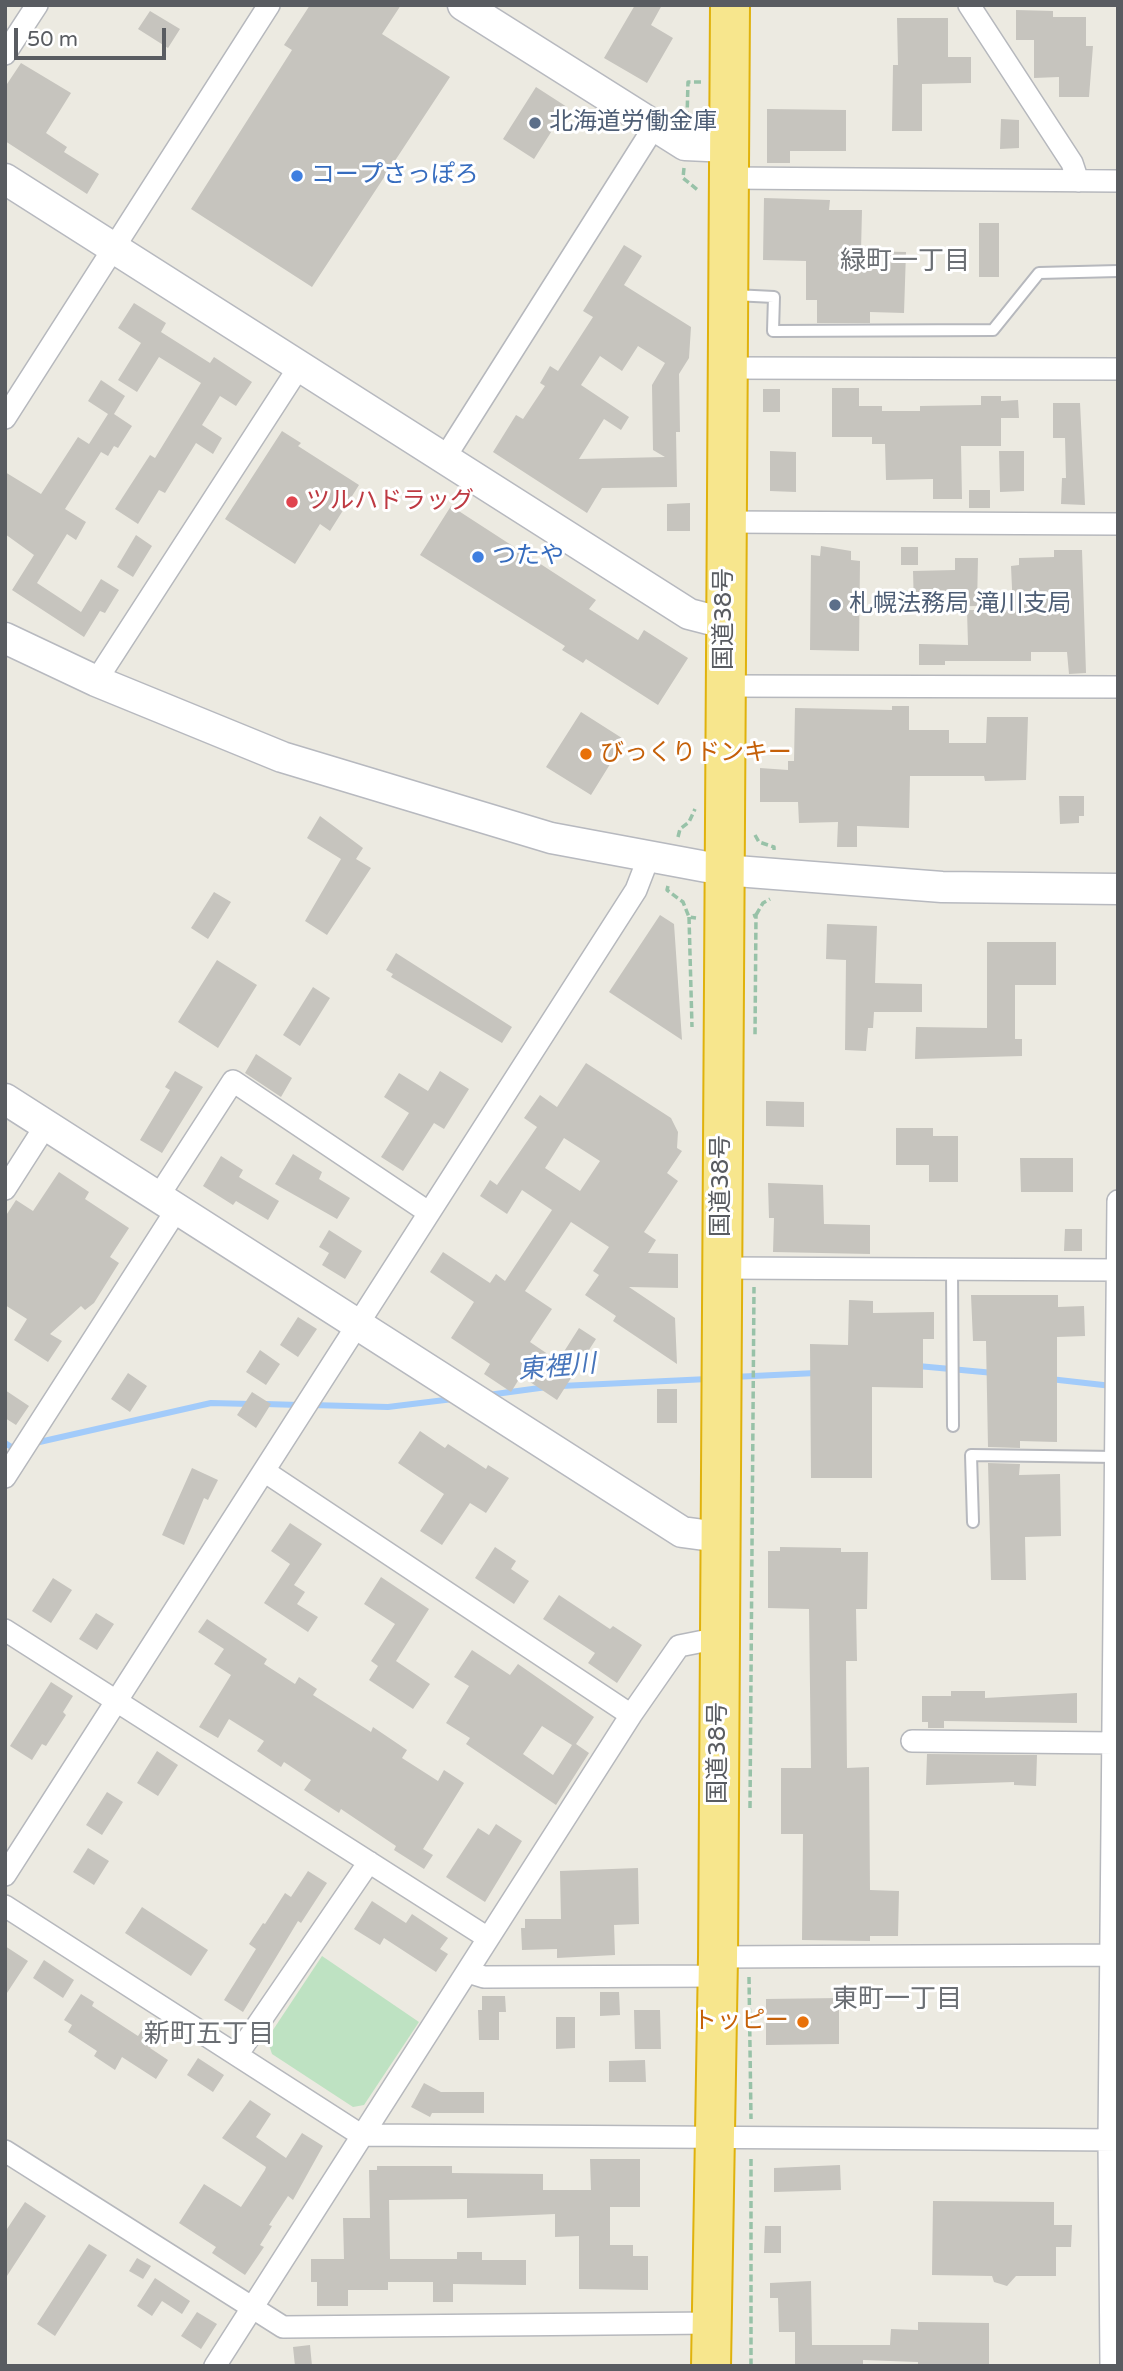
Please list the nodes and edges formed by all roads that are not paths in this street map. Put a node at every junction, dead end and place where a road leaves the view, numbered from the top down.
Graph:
1 (37, 5) edge
2 (269, 5) edge
3 (463, 5) edge
4 (730, 5) edge
5 (969, 5) edge
6 (5, 54) edge
7 (653, 127) junction
8 (729, 162) junction
9 (5, 179) edge
10 (1078, 181) junction
11 (1118, 181) edge
12 (114, 250) junction
13 (1118, 271) edge
14 (727, 295) junction
15 (299, 367) junction
16 (726, 369) junction
17 (1118, 369) edge
18 (5, 418) edge
19 (444, 460) junction
20 (725, 522) junction
21 (1118, 524) edge
22 (724, 623) junction
23 (5, 638) edge
24 (96, 681) junction
25 (724, 686) junction
26 (1118, 687) edge
27 (648, 859) junction
28 (723, 870) junction
29 (1118, 889) edge
30 (5, 1099) edge
31 (46, 1125) junction
32 (5, 1189) edge
33 (1118, 1200) edge
34 (168, 1203) junction
35 (428, 1212) junction
36 (738, 1268) junction
37 (952, 1270) junction
38 (1117, 1270) edge
39 (358, 1324) junction
40 (953, 1426) dead end
41 (1117, 1445) edge
42 (264, 1471) junction
43 (5, 1477) edge
44 (973, 1522) dead end
45 (719, 1537) junction
46 (5, 1630) edge
47 (719, 1638) junction
48 (116, 1701) junction
49 (631, 1715) junction
50 (912, 1741) dead end
51 (1116, 1743) edge
52 (369, 1862) junction
53 (5, 1875) edge
54 (5, 1906) edge
55 (488, 1938) junction
56 (1115, 1955) edge
57 (728, 1964) junction
58 (468, 1972) junction
59 (237, 2055) junction
60 (361, 2135) junction
61 (733, 2137) junction
62 (1113, 2140) edge
63 (5, 2151) edge
64 (251, 2309) junction
65 (713, 2323) junction
66 (215, 2366) edge
67 (711, 2366) edge
68 (1111, 2366) edge

1 - 6 street
2 - 12 street
3 - 7 street
4 - 8 highway, 国道38号
5 - 10 street
7 - 8 street
7 - 19 street
8 - 10 street
8 - 14 highway, 国道38号
9 - 12 street
10 - 11 street
12 - 15 street
12 - 18 street
13 - 14 lane
14 - 16 highway, 国道38号
15 - 19 street
15 - 24 street
16 - 17 street
16 - 20 highway, 国道38号
19 - 22 street
20 - 21 street
20 - 22 highway, 国道38号
22 - 25 highway, 国道38号
23 - 24 street
24 - 27 street
25 - 26 street
25 - 28 highway, 国道38号
27 - 28 street
27 - 35 street
28 - 29 street
28 - 36 highway, 国道38号
30 - 31 street
31 - 32 street
31 - 34 street
33 - 38 street
34 - 35 street
34 - 39 street
34 - 43 street
35 - 39 street
36 - 37 street
36 - 45 highway, 国道38号
37 - 38 street
37 - 40 lane
38 - 41 street
39 - 42 street
39 - 45 street
41 - 44 lane
41 - 51 street
42 - 48 street
42 - 49 street
45 - 47 highway, 国道38号
46 - 48 street
47 - 49 street
47 - 57 highway, 国道38号
48 - 52 street
48 - 53 street
49 - 55 street
50 - 51 street
51 - 56 street
52 - 55 street
52 - 59 street
54 - 59 street
55 - 58 street
56 - 57 street
56 - 62 street
57 - 58 street
57 - 61 highway, 国道38号
58 - 60 street
59 - 60 street
60 - 61 street
60 - 64 street
61 - 62 street
61 - 65 highway, 国道38号
62 - 68 street
63 - 64 street
64 - 65 street
64 - 66 street
65 - 67 highway, 国道38号

